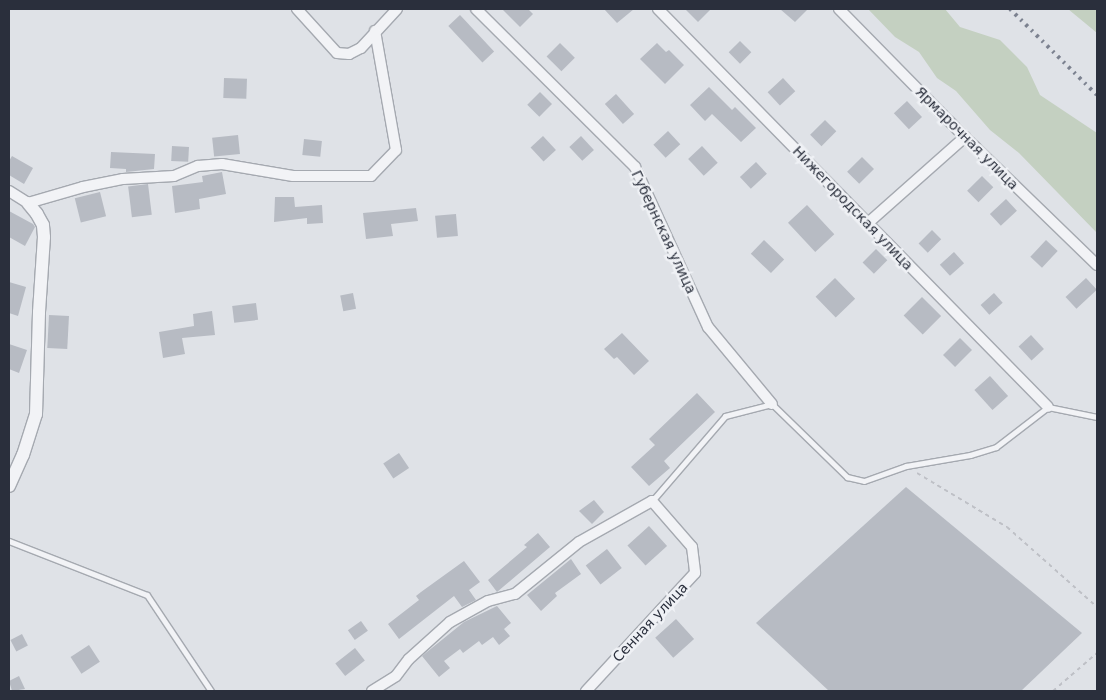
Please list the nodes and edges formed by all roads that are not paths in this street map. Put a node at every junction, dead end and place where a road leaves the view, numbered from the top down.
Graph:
1 (297, 9) edge
2 (397, 9) edge
3 (476, 9) edge
4 (658, 9) edge
5 (839, 9) edge
6 (375, 31) junction
7 (965, 137) junction
8 (9, 191) edge
9 (28, 204) junction
10 (868, 223) junction
11 (1097, 265) edge
12 (772, 404) junction
13 (1048, 407) junction
14 (1097, 417) edge
15 (9, 486) edge
16 (652, 500) junction
17 (9, 542) edge
18 (211, 691) edge
19 (372, 691) edge
20 (586, 691) edge

1 - 6 street
2 - 6 street
3 - 12 street, Губернская улица
4 - 10 street, Нижегородская улица
5 - 7 street, Ярмарочная улица
6 - 9 street
7 - 10 street
7 - 11 street, Ярмарочная улица
8 - 9 street
9 - 15 street
10 - 13 street, Нижегородская улица
12 - 13 lane
12 - 16 lane
13 - 14 lane
16 - 19 street
16 - 20 street, Сенная улица
17 - 18 lane

